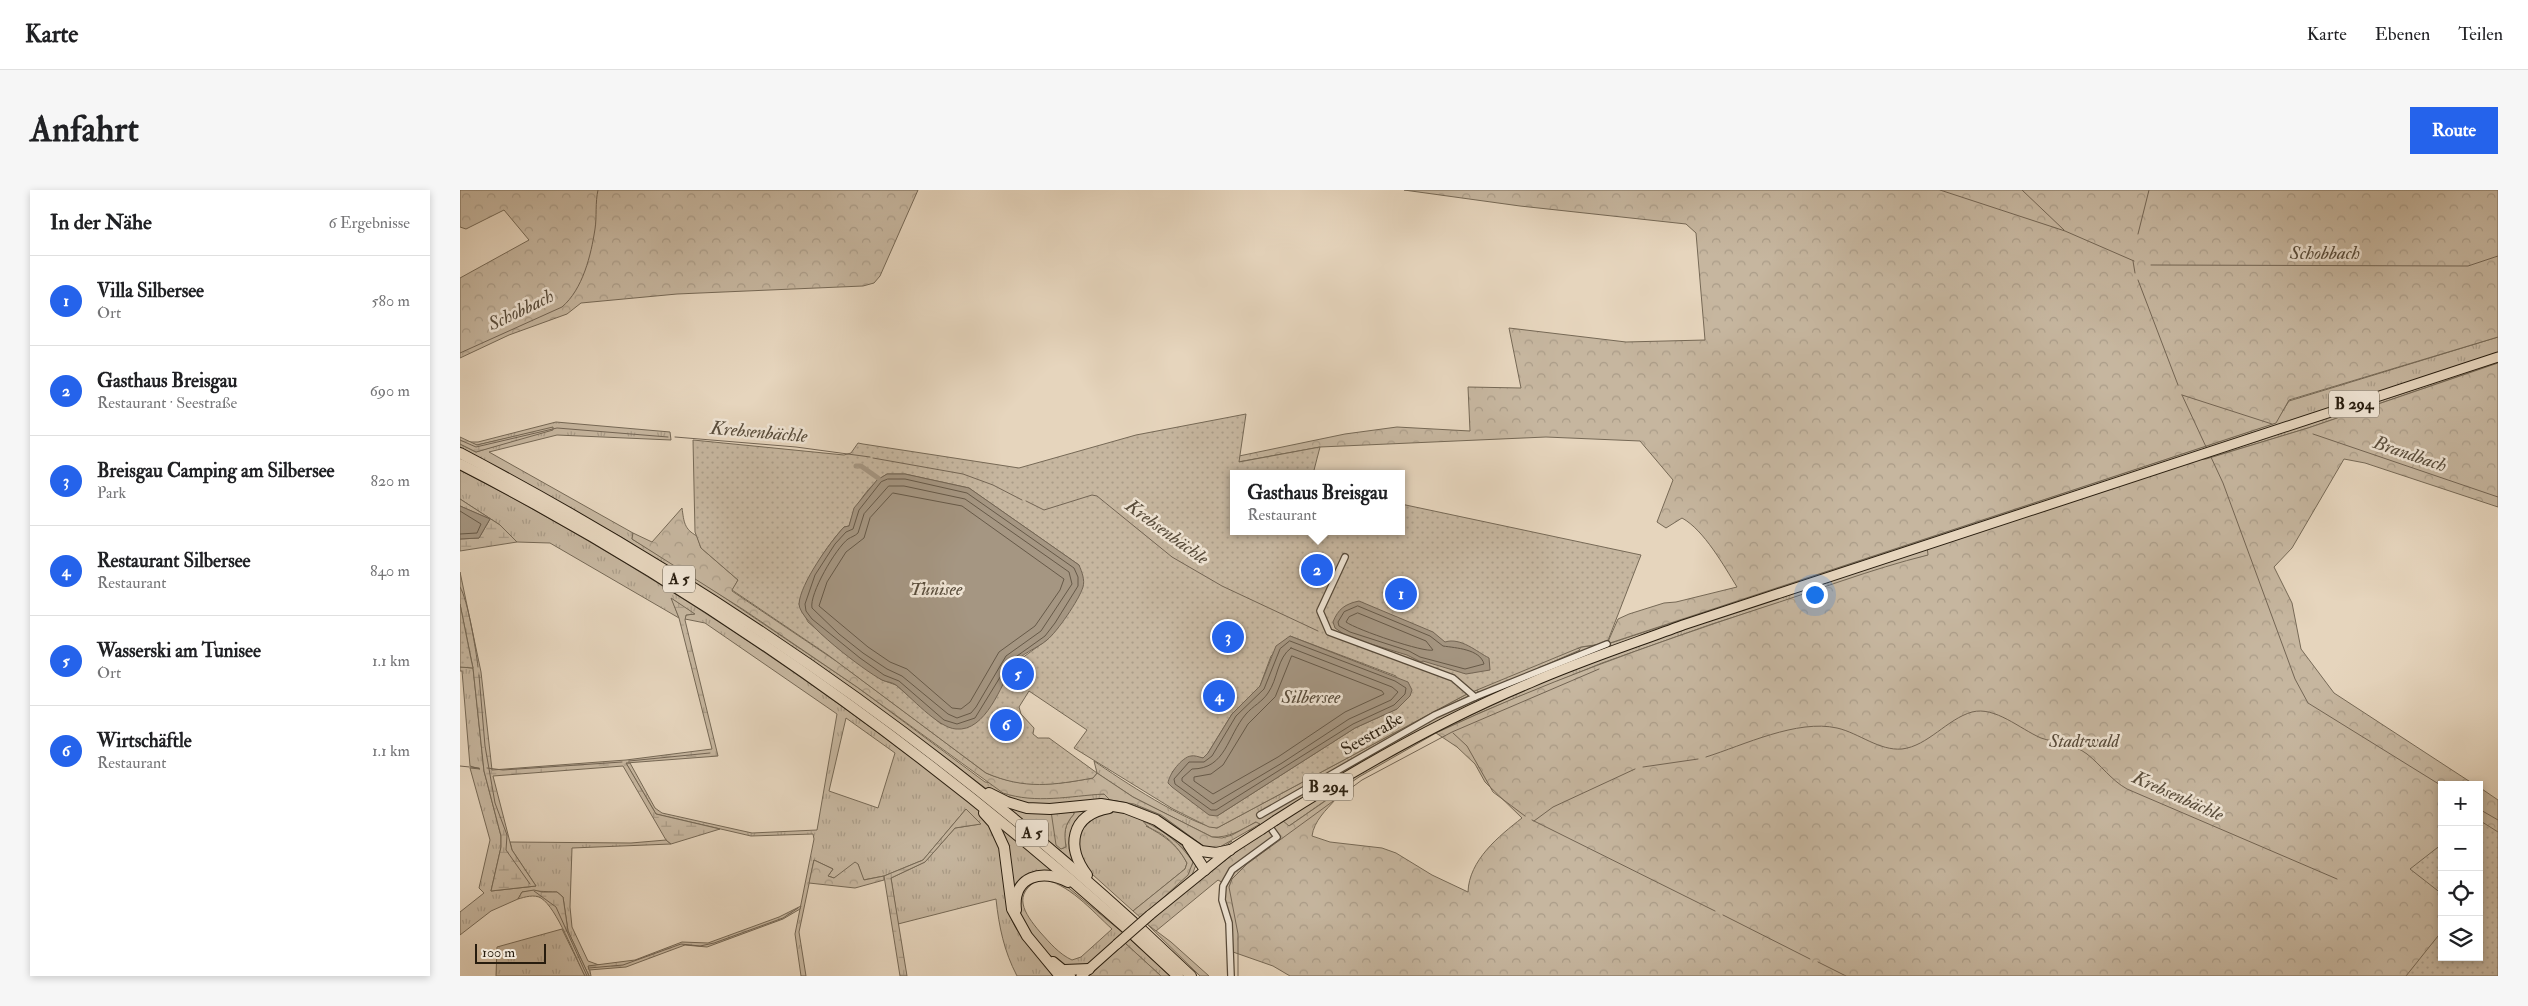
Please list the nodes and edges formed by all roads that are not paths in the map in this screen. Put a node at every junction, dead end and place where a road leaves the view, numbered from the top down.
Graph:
1 (2498, 357) edge
2 (460, 453) edge
3 (460, 464) edge
4 (1345, 557) dead end
5 (1607, 644) dead end
6 (1474, 697) junction
7 (967, 780) junction
8 (971, 796) junction
9 (1118, 806) junction
10 (1260, 815) dead end
11 (1272, 830) dead end
12 (1188, 843) junction
13 (1230, 850) junction
14 (1201, 851) junction
15 (1208, 867) junction
16 (1095, 888) junction
17 (1085, 892) junction
18 (1017, 919) junction
19 (1085, 972) edge
20 (1065, 974) edge
21 (1178, 976) edge
22 (1191, 976) edge
23 (1231, 976) edge

1 - 13 main road, B 294, bridge
2 - 7 highway, A 5
3 - 8 highway, A 5
4 - 6 street
5 - 6 street, Seestraße
6 - 10 street, Seestraße
7 - 9 highway, A 5
7 - 16 highway, A 5
8 - 17 highway, A 5
8 - 18 highway
9 - 12 highway
9 - 16 highway
11 - 23 street
12 - 14 highway
12 - 15 highway
13 - 14 highway
13 - 15 main road, B 294
14 - 15 highway
15 - 19 main road, B 294, bridge
16 - 17 highway, A 5
17 - 18 highway, A 5
18 - 20 highway
19 - 20 highway
21 - 22 highway

